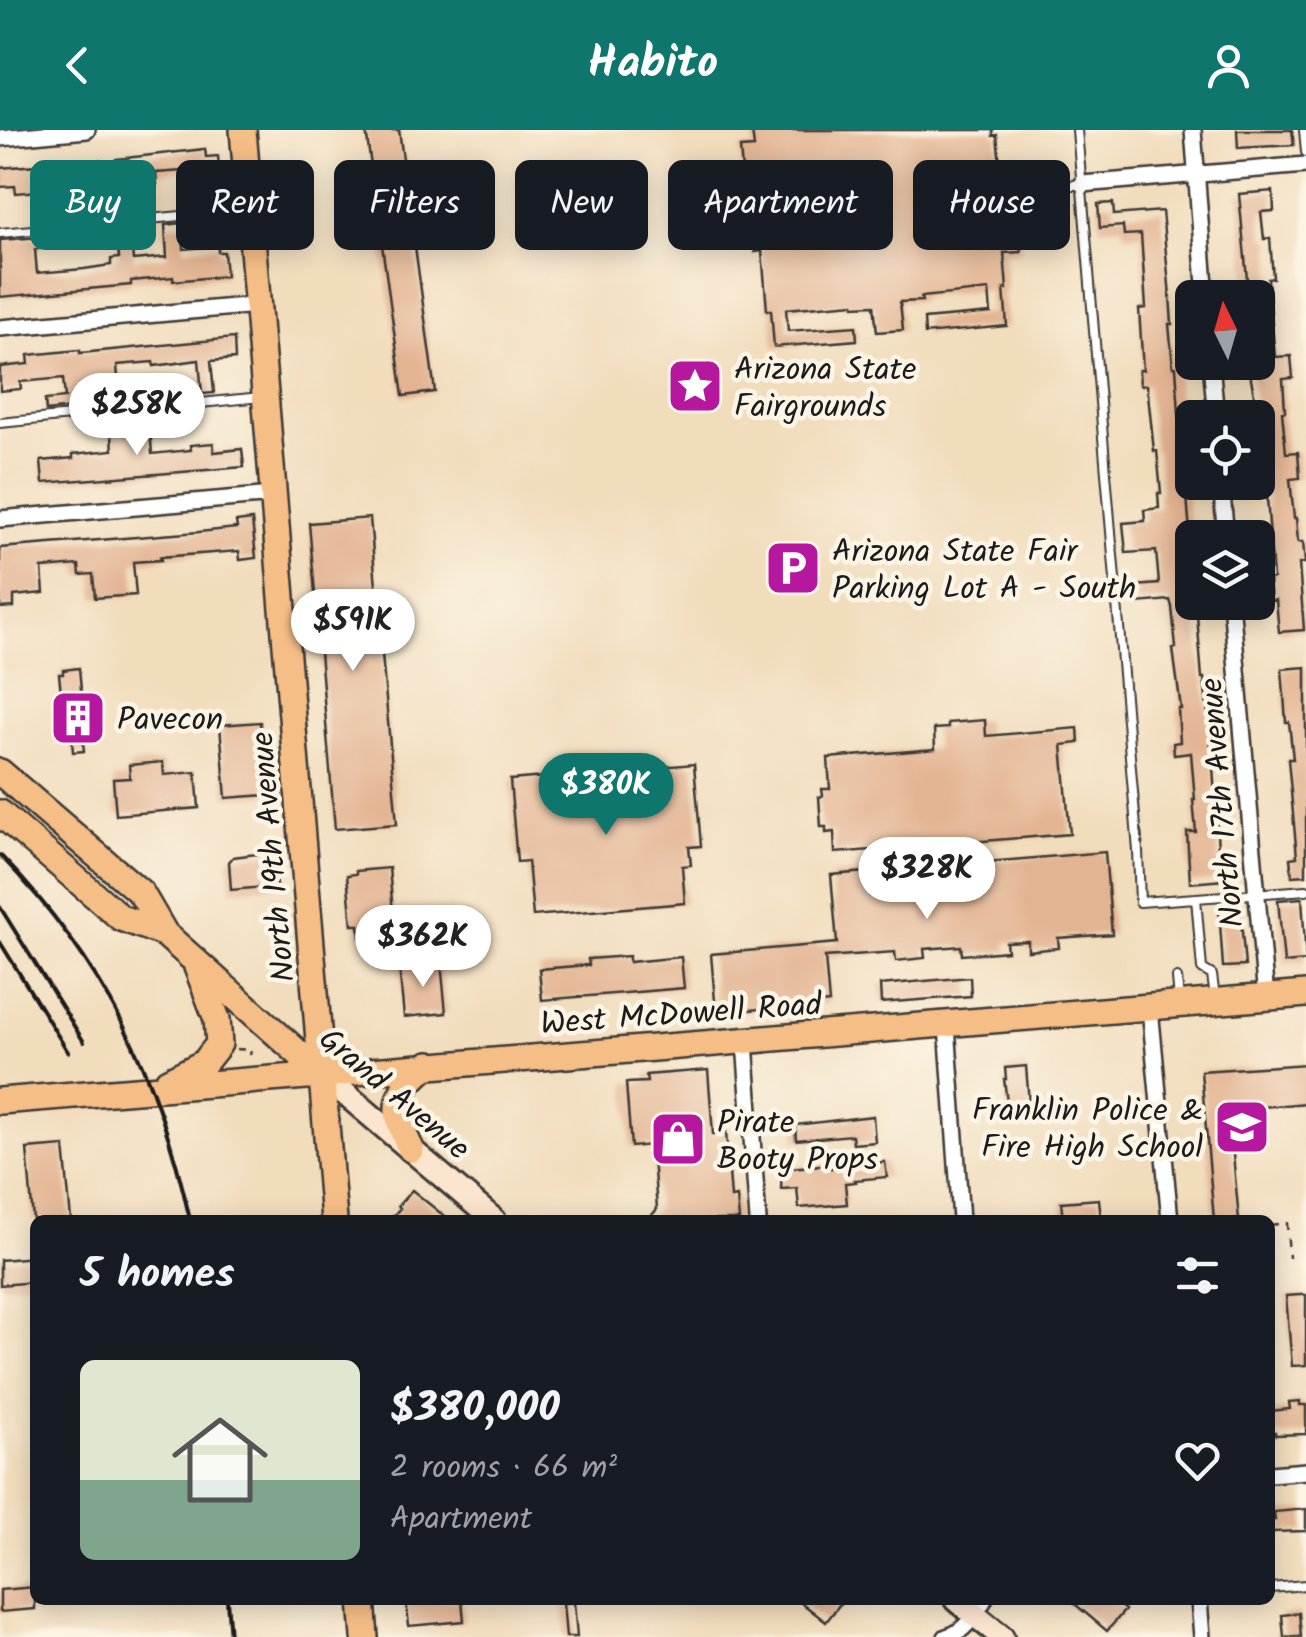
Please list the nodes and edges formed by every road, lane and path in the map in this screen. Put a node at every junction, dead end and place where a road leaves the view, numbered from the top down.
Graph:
1 (86, 130) edge
2 (243, 130) edge
3 (1076, 130) edge
4 (1193, 130) edge
5 (1304, 130) edge
6 (0, 138) edge
7 (1306, 152) edge
8 (246, 160) edge
9 (1306, 165) edge
10 (1197, 174) junction
11 (1082, 184) junction
12 (1070, 185) edge
13 (176, 217) edge
14 (0, 233) edge
15 (253, 250) edge
16 (1205, 280) edge
17 (257, 305) junction
18 (0, 328) edge
19 (266, 396) junction
20 (0, 423) edge
21 (273, 495) junction
22 (0, 519) edge
23 (1233, 620) edge
24 (0, 772) edge
25 (0, 813) edge
26 (1306, 890) edge
27 (1257, 894) junction
28 (1196, 898) junction
29 (165, 934) junction
30 (195, 963) junction
31 (1176, 978) dead end
32 (1306, 994) edge
33 (1266, 998) junction
34 (1215, 1002) junction
35 (1180, 1005) junction
36 (1150, 1008) junction
37 (947, 1026) junction
38 (745, 1042) junction
39 (230, 1048) dead end
40 (250, 1055) dead end
41 (428, 1064) junction
42 (323, 1074) junction
43 (152, 1088) junction
44 (0, 1101) edge
45 (411, 1149) junction
46 (334, 1215) edge
47 (488, 1215) edge
48 (758, 1215) edge
49 (962, 1215) edge
50 (1170, 1215) edge
51 (1275, 1224) edge
52 (1289, 1258) dead end
53 (1306, 1471) edge
54 (1275, 1474) edge
55 (1306, 1585) edge
56 (1275, 1588) edge
57 (362, 1605) edge
58 (972, 1605) edge
59 (1199, 1605) edge
60 (365, 1637) edge
61 (946, 1637) edge
62 (1002, 1637) edge
63 (1202, 1637) edge

1 - 6 street
2 - 8 main road, North 19th Avenue
3 - 11 lane
4 - 10 street
5 - 7 lane
9 - 10 street
10 - 11 street
10 - 16 street
11 - 12 lane
11 - 28 lane
13 - 14 lane
15 - 17 main road, North 19th Avenue
17 - 18 street
17 - 19 main road, North 19th Avenue
19 - 20 lane
19 - 21 main road, North 19th Avenue
21 - 22 street
21 - 42 main road, North 19th Avenue
23 - 27 street, North 17th Avenue
24 - 29 main road, Grand Avenue
25 - 29 main road, Grand Avenue
26 - 27 lane
27 - 28 lane
27 - 33 street, North 17th Avenue
28 - 34 lane
29 - 30 main road, Grand Avenue
30 - 42 main road, Grand Avenue
30 - 43 main road
31 - 35 lane
32 - 33 main road, West McDowell Road
33 - 34 main road, West McDowell Road
34 - 35 main road, West McDowell Road
35 - 36 main road, West McDowell Road
36 - 37 main road, West McDowell Road
36 - 50 street
37 - 38 main road, West McDowell Road
37 - 49 street
38 - 41 main road, West McDowell Road
38 - 48 street
39 - 40 path
41 - 42 main road, West McDowell Road
41 - 45 main road
42 - 43 main road, West McDowell Road
42 - 45 main road, Grand Avenue
42 - 46 main road, North 19th Avenue
43 - 44 main road, West McDowell Road
45 - 47 main road, Grand Avenue
51 - 52 path
53 - 54 street
55 - 56 lane
57 - 60 main road
58 - 61 street
58 - 62 main road
59 - 63 street

